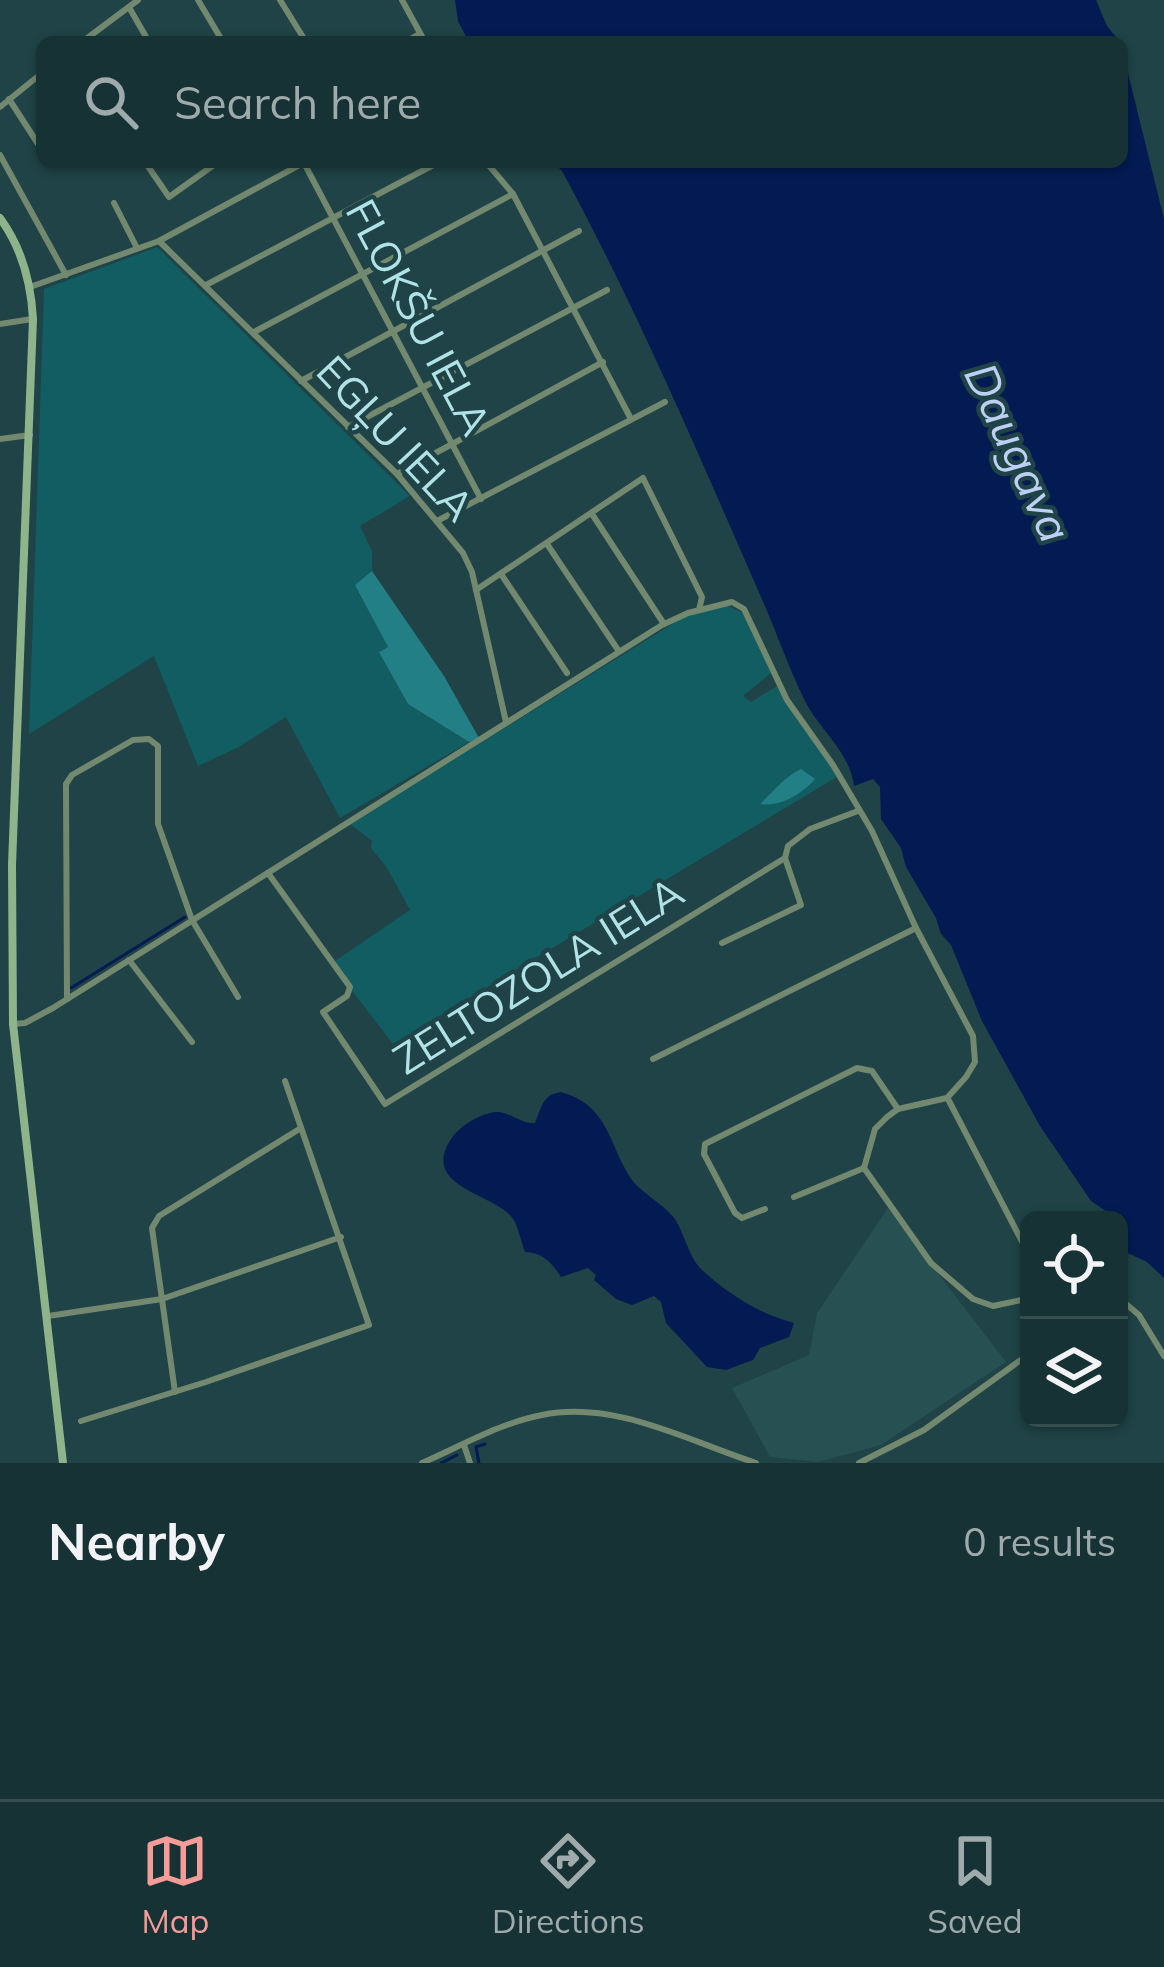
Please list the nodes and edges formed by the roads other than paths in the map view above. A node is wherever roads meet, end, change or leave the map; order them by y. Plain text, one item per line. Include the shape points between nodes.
1 (138, 0) edge
2 (199, 0) edge
3 (280, 0) edge
4 (401, 0) edge
5 (128, 4) edge
6 (89, 36) edge
7 (146, 36) edge
8 (220, 36) edge
9 (302, 36) edge
10 (421, 36) edge
11 (36, 78) edge
12 (9, 99) junction
13 (0, 106) edge
14 (36, 141) edge
15 (0, 155) edge
16 (150, 168) edge
17 (210, 168) edge
18 (293, 168) edge
19 (307, 168) edge
20 (429, 168) edge
21 (491, 168) edge
22 (513, 194) junction
23 (114, 203) dead end
24 (0, 218) edge
25 (334, 218) junction
26 (579, 231) dead end
27 (159, 242) junction
28 (136, 248) junction
29 (542, 250) junction
30 (363, 274) junction
31 (66, 275) junction
32 (206, 285) junction
33 (30, 287) junction
34 (607, 290) dead end
35 (575, 307) junction
36 (33, 319) junction
37 (0, 324) edge
38 (393, 331) junction
39 (254, 332) junction
40 (603, 362) junction
41 (301, 381) junction
42 (422, 388) junction
43 (665, 402) dead end
44 (632, 419) junction
45 (348, 427) junction
46 (30, 435) junction
47 (0, 439) edge
48 (452, 443) junction
49 (397, 474) junction
50 (481, 499) junction
51 (592, 514) junction
52 (437, 521) junction
53 (547, 544) junction
54 (501, 574) junction
55 (476, 590) junction
56 (699, 610) junction
57 (664, 624) junction
58 (619, 652) junction
59 (567, 674) dead end
60 (506, 722) junction
61 (17, 770) junction
62 (0, 771) edge
63 (859, 811) junction
64 (785, 858) junction
65 (268, 873) junction
66 (192, 920) junction
67 (916, 928) junction
68 (722, 943) dead end
69 (129, 960) junction
70 (7, 969) edge
71 (238, 998) dead end
72 (67, 999) junction
73 (13, 1024) junction
74 (192, 1042) dead end
75 (653, 1059) dead end
76 (285, 1081) dead end
77 (947, 1098) junction
78 (898, 1109) junction
79 (301, 1128) junction
80 (864, 1168) junction
81 (794, 1197) dead end
82 (764, 1209) dead end
83 (341, 1237) junction
84 (1020, 1239) edge
85 (162, 1299) junction
86 (1020, 1302) edge
87 (1128, 1305) edge
88 (44, 1317) junction
89 (1164, 1356) edge
90 (1020, 1361) edge
91 (175, 1393) junction
92 (81, 1420) dead end
93 (464, 1444) junction
94 (726, 1453) junction
95 (62, 1463) edge
96 (422, 1463) edge
97 (470, 1463) edge
98 (724, 1463) edge
99 (756, 1463) edge
100 (859, 1463) edge

1 - 5 street
2 - 8 street
3 - 9 street
4 - 10 street
5 - 6 street
5 - 7 street
11 - 12 street
12 - 13 street
12 - 14 street
15 - 31 street
16 - 17 street via 169,197
18 - 27 street
19 - 25 street, FLOKŠU IELA
20 - 25 street
21 - 22 street
22 - 29 street
22 - 30 street
23 - 28 street
24 - 33 main road
25 - 30 street, FLOKŠU IELA
25 - 32 street
26 - 29 street
27 - 28 street
27 - 32 street, EGĻU IELA
28 - 31 street
29 - 35 street
29 - 38 street
30 - 38 street, FLOKŠU IELA
30 - 39 street
31 - 33 street
32 - 39 street, EGĻU IELA
33 - 36 main road
34 - 35 street
35 - 40 street
35 - 42 street
36 - 37 street
36 - 46 main road
38 - 41 street
38 - 42 street, FLOKŠU IELA
39 - 41 street, EGĻU IELA
40 - 44 street
40 - 48 street
41 - 45 street, EGĻU IELA
42 - 45 street
42 - 48 street, FLOKŠU IELA
43 - 44 street
44 - 50 street
45 - 49 street, EGĻU IELA
46 - 47 street
46 - 61 main road
48 - 49 street
48 - 50 street, FLOKŠU IELA
49 - 52 street, EGĻU IELA
50 - 52 street
51 - 53 street
51 - 56 street via 643,478 702,597
51 - 57 street
52 - 55 street, EGĻU IELA via 467,560
53 - 54 street
53 - 58 street
54 - 55 street
54 - 59 street
55 - 60 street, EGĻU IELA
56 - 57 street
56 - 63 street via 740,605 787,700
57 - 58 street
58 - 60 street
60 - 65 street
61 - 62 street
61 - 70 main road
63 - 64 street via 810,829 788,845
63 - 67 street
64 - 65 street, ZELTOZOLA IELA via 385,1105 323,1012 350,987
64 - 68 street via 801,904
65 - 66 street
66 - 69 street
66 - 71 street
66 - 72 street via 158,824 158,746 133,740 65,784
67 - 75 street
67 - 77 street via 973,1036 972,1069
69 - 72 street
69 - 74 street
70 - 73 main road
72 - 73 street
73 - 88 main road
76 - 79 street
77 - 78 street
77 - 84 street
78 - 80 street via 875,1130
78 - 82 street via 872,1071 857,1068 705,1144 735,1214
79 - 83 street
79 - 85 street via 160,1216 152,1228
80 - 81 street
80 - 86 street via 931,1263 973,1299
83 - 85 street
83 - 91 street via 369,1325
85 - 88 street
85 - 91 street
87 - 89 street
88 - 95 main road
90 - 100 street via 924,1430
91 - 92 street
93 - 94 street via 518,1421 578,1411 620,1416
93 - 96 street
93 - 97 street
94 - 98 street
94 - 99 street

